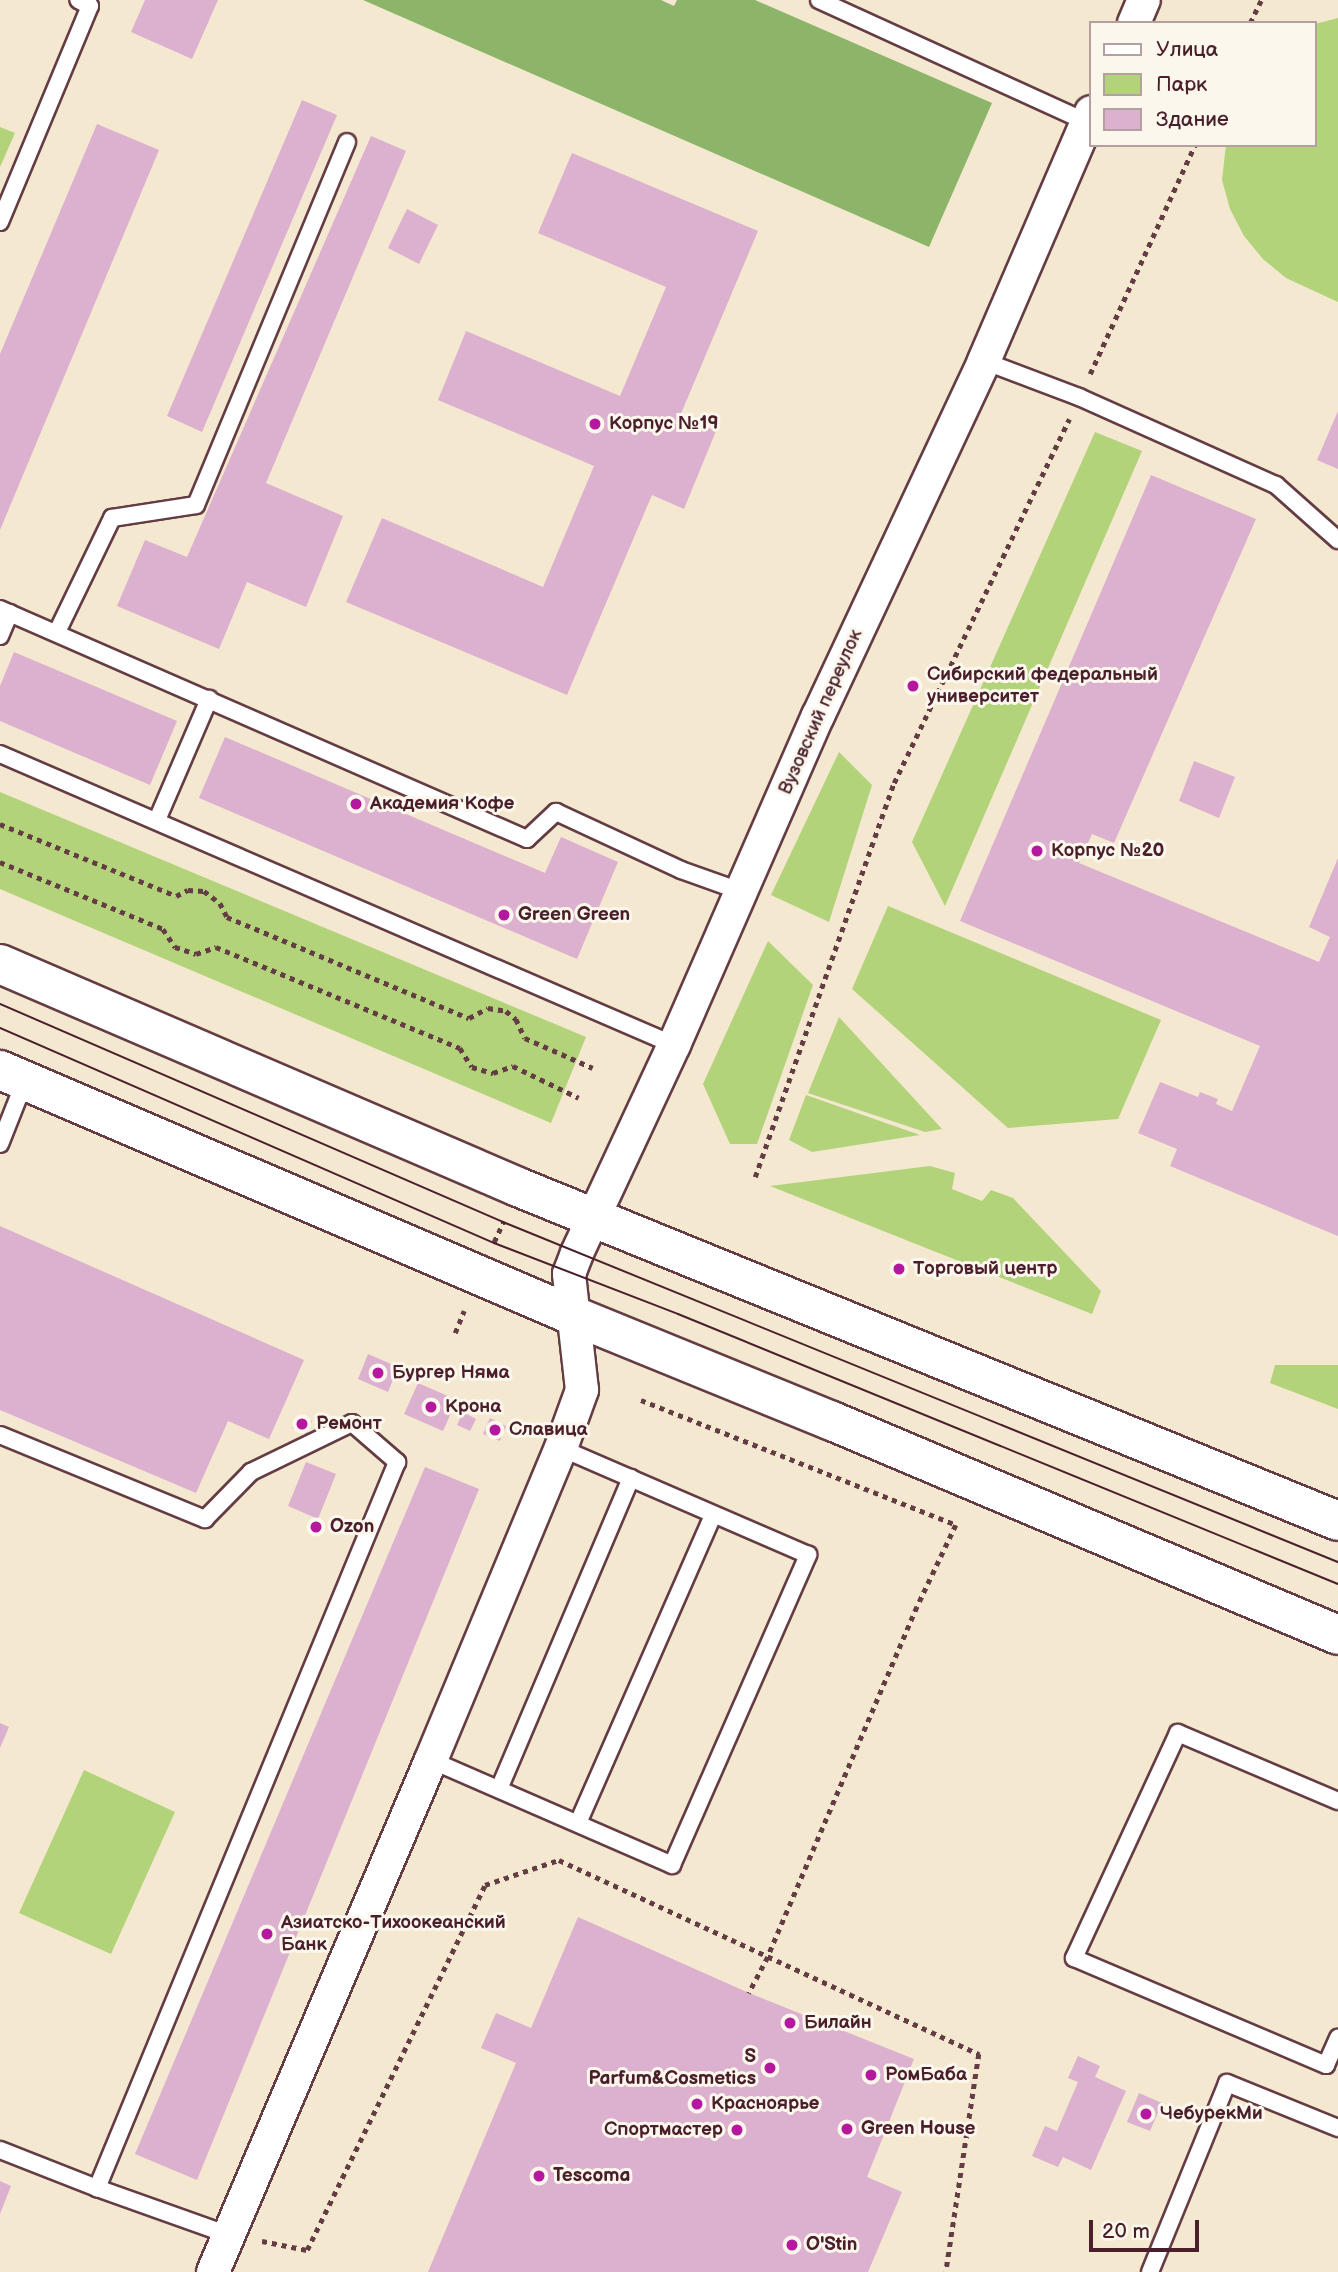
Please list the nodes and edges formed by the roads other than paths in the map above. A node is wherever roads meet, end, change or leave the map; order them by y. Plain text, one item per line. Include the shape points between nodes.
1 (78, 0) edge
2 (1144, 0) edge
3 (817, 1) edge
4 (1135, 21) edge
5 (1089, 117) edge
6 (347, 142) dead end
7 (0, 222) edge
8 (984, 361) junction
9 (1338, 540) edge
10 (5, 611) edge
11 (57, 632) junction
12 (0, 636) edge
13 (209, 699) junction
14 (0, 754) edge
15 (156, 820) junction
16 (740, 891) junction
17 (0, 964) edge
18 (674, 1045) junction
19 (13, 1075) edge
20 (0, 1144) edge
21 (593, 1217) junction
22 (572, 1315) junction
23 (0, 1435) edge
24 (561, 1448) junction
25 (631, 1478) junction
26 (713, 1515) junction
27 (1338, 1521) edge
28 (1338, 1635) edge
29 (431, 1760) junction
30 (499, 1789) junction
31 (1338, 1801) edge
32 (578, 1823) junction
33 (1338, 2038) edge
34 (1338, 2128) edge
35 (0, 2150) edge
36 (97, 2188) junction
37 (229, 2235) junction
38 (213, 2272) edge
39 (1150, 2272) edge

1 - 7 lane via 90,6
2 - 4 street
3 - 5 lane
5 - 8 street, Вузовский переулок
6 - 11 lane via 196,505 112,518
8 - 9 lane via 1079,397 1276,485
8 - 16 street, Вузовский переулок
10 - 11 lane
10 - 12 lane
11 - 13 lane
13 - 15 lane
13 - 16 lane via 527,839 556,812 681,870
14 - 15 lane
15 - 18 lane
16 - 18 street, Вузовский переулок
17 - 21 highway
18 - 21 street, Вузовский переулок
19 - 20 lane
19 - 22 highway
21 - 22 street, Вузовский переулок via 569,1273
21 - 27 highway
22 - 24 street, Вузовский переулок via 582,1390
22 - 28 highway
23 - 36 lane via 205,1519 251,1472 352,1423 397,1462
24 - 25 lane
24 - 29 street, Вузовский переулок
25 - 26 lane
25 - 30 lane
26 - 32 lane
26 - 32 lane via 808,1555 759,1667 672,1865
29 - 30 lane
29 - 37 street, Вузовский переулок
30 - 32 lane
31 - 33 lane via 1178,1732 1074,1958 1326,2065
34 - 39 lane via 1227,2082
35 - 36 lane
36 - 37 lane
37 - 38 street, Вузовский переулок

